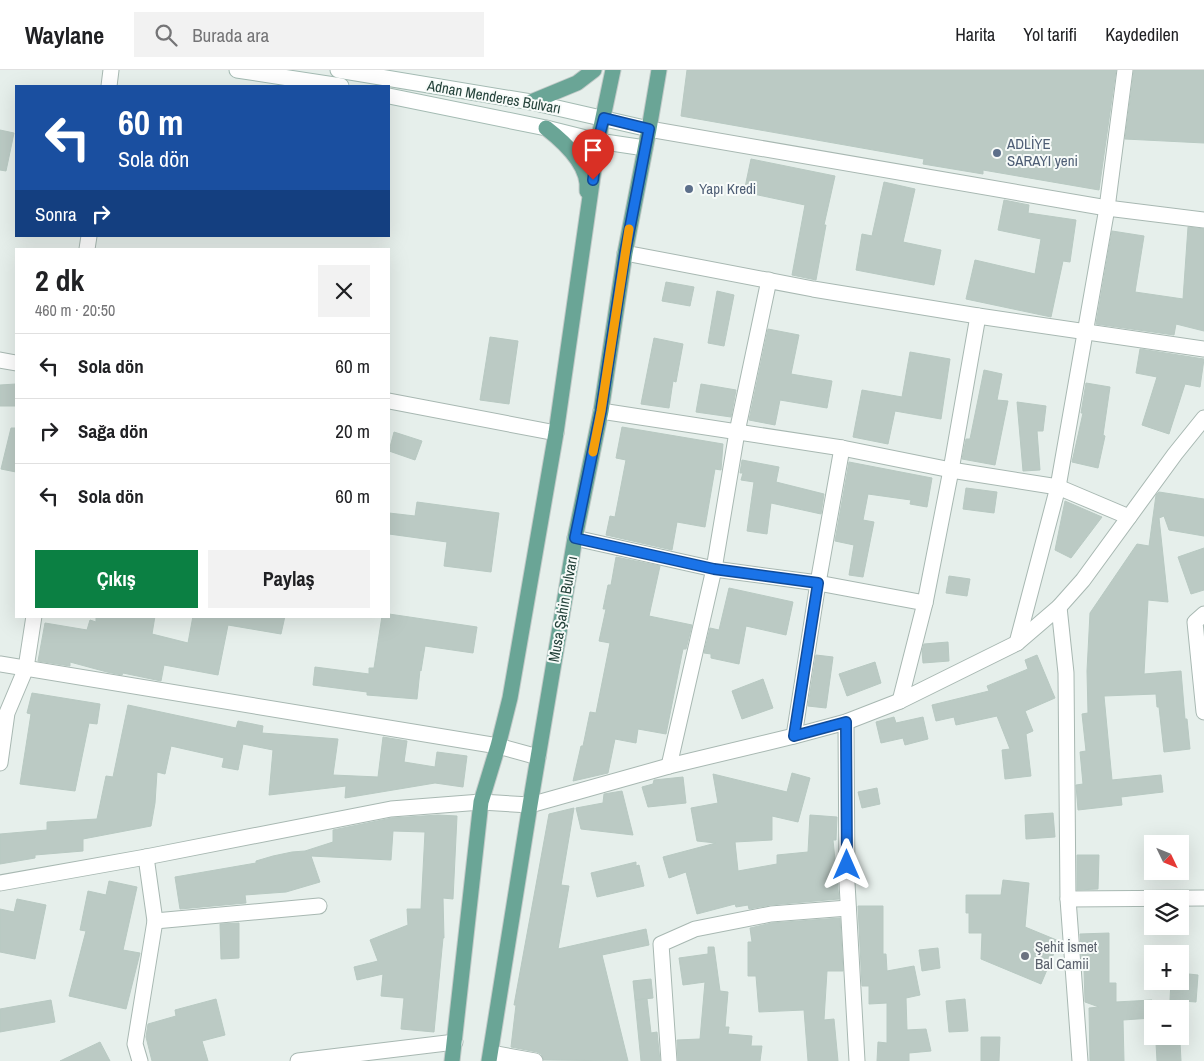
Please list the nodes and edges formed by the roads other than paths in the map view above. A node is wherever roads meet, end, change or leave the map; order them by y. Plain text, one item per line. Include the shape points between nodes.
1 (111, 70) edge
2 (237, 70) edge
3 (338, 70) edge
4 (594, 70) edge
5 (613, 70) edge
6 (659, 70) edge
7 (1125, 70) edge
8 (109, 85) edge
9 (334, 85) edge
10 (390, 96) edge
11 (531, 102) junction
12 (604, 118) junction
13 (546, 128) junction
14 (649, 129) junction
15 (598, 141) junction
16 (645, 148) junction
17 (1107, 208) junction
18 (1204, 220) edge
19 (625, 253) junction
20 (769, 280) junction
21 (978, 316) junction
22 (1085, 331) junction
23 (1204, 349) edge
24 (0, 360) edge
25 (15, 362) edge
26 (390, 401) edge
27 (601, 411) junction
28 (1204, 418) edge
29 (737, 432) junction
30 (556, 433) junction
31 (842, 448) junction
32 (951, 470) junction
33 (1058, 487) junction
34 (1129, 516) junction
35 (575, 538) junction
36 (714, 569) junction
37 (818, 583) junction
38 (925, 603) junction
39 (1058, 607) junction
40 (1204, 614) edge
41 (34, 618) edge
42 (1017, 643) junction
43 (0, 664) edge
44 (26, 668) junction
45 (900, 701) junction
46 (1204, 712) edge
47 (846, 722) junction
48 (794, 736) junction
49 (498, 746) junction
50 (538, 757) junction
51 (0, 763) edge
52 (670, 766) junction
53 (481, 802) junction
54 (530, 805) junction
55 (146, 857) junction
56 (0, 883) edge
57 (1204, 898) edge
58 (1068, 899) junction
59 (319, 906) dead end
60 (848, 908) junction
61 (155, 921) junction
62 (455, 1042) junction
63 (490, 1057) edge
64 (140, 1061) edge
65 (298, 1061) edge
66 (452, 1061) edge
67 (535, 1061) edge
68 (669, 1061) edge
69 (857, 1061) edge
70 (1080, 1061) edge

1 - 8 street
2 - 9 street
3 - 11 street, Adnan Menderes Bulvarı
4 - 11 main road via 578,83
5 - 12 main road
6 - 14 main road, Musa Şahin Bulvarı
7 - 17 street
10 - 13 street, Adnan Menderes Bulvarı
11 - 12 street, Adnan Menderes Bulvarı
12 - 14 street, Adnan Menderes Bulvarı
12 - 15 main road
13 - 15 street, Adnan Menderes Bulvarı
13 - 30 main road via 561,140 580,164 587,187 558,366
14 - 16 main road, Musa Şahin Bulvarı
14 - 17 street, Adnan Menderes Bulvarı
15 - 16 street, Adnan Menderes Bulvarı
15 - 30 main road
16 - 19 main road, Musa Şahin Bulvarı
17 - 18 street, Adnan Menderes Bulvarı
17 - 22 street
19 - 20 street
19 - 27 main road, Musa Şahin Bulvarı
20 - 21 street
20 - 29 street
21 - 22 street
21 - 32 street
22 - 23 street
22 - 33 street
24 - 25 street
26 - 30 street
27 - 29 street
27 - 35 main road, Musa Şahin Bulvarı
28 - 34 street
29 - 31 street
29 - 36 street
30 - 49 main road via 510,698
31 - 32 street
31 - 37 street
32 - 33 street
32 - 38 street
33 - 34 street
33 - 42 street
34 - 39 street via 1084,580
35 - 36 street
35 - 50 main road, Musa Şahin Bulvarı
36 - 37 street
36 - 52 street
37 - 38 street
37 - 48 street
38 - 45 street
39 - 42 street
39 - 58 street via 1066,673
40 - 46 street via 1195,622
41 - 44 street
42 - 45 street
43 - 44 street
44 - 49 street
44 - 51 street via 8,713
45 - 47 street
47 - 48 street
47 - 60 street
48 - 52 street
49 - 50 street
49 - 53 main road
50 - 54 main road, Musa Şahin Bulvarı
52 - 54 street
53 - 54 street
53 - 55 street via 391,808
53 - 62 main road
54 - 63 main road, Musa Şahin Bulvarı
55 - 56 street
55 - 61 street
57 - 58 street
58 - 70 street
59 - 61 street
60 - 68 street via 771,914 695,929 661,944
60 - 69 street
61 - 64 street via 135,1044
62 - 65 street
62 - 66 main road
63 - 67 street

